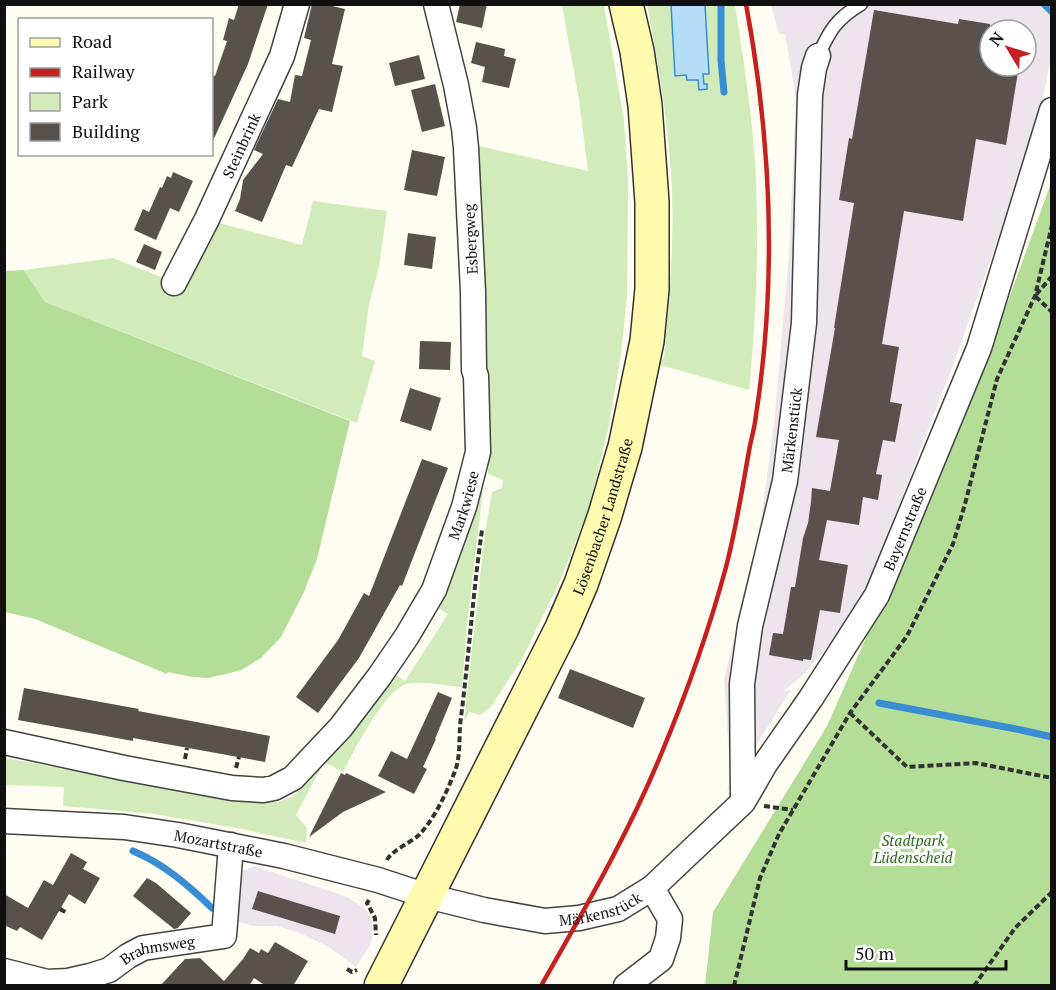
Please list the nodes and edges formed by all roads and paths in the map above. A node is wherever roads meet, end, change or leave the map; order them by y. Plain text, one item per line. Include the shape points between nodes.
1 (297, 4) edge
2 (436, 4) edge
3 (626, 4) edge
4 (861, 4) edge
5 (818, 56) joint
6 (1052, 110) edge
7 (1052, 225) edge
8 (1052, 276) edge
9 (174, 283) dead end
10 (1035, 296) junction
11 (1052, 312) edge
12 (472, 476) joint
13 (482, 524) dead end
14 (850, 713) junction
15 (4, 742) edge
16 (1052, 778) edge
17 (743, 802) junction
18 (4, 821) edge
19 (231, 845) junction
20 (378, 880) junction
21 (652, 888) junction
22 (1052, 892) edge
23 (427, 897) junction
24 (60, 909) dead end
25 (67, 913) dead end
26 (375, 941) dead end
27 (347, 969) dead end
28 (4, 971) edge
29 (372, 975) edge
30 (626, 986) edge
31 (734, 986) edge
32 (974, 986) edge

1 - 9 street, Steinbrink via 282,56
2 - 12 street, Esbergweg via 456,85 466,148 478,424 478,452
3 - 23 main road, Lösenbacher Landstraße via 645,105 652,202 652,289 647,341 625,447 581,584 562,628
4 - 5 lane via 835,24
5 - 17 street, Märkenstück via 810,95 804,323 785,481 750,626 742,684
6 - 17 street, Bayernstraße via 979,348 877,595
7 - 10 path
8 - 10 path
10 - 11 path
10 - 14 path via 996,379 953,544 907,636
12 - 15 street, Markwiese via 465,507 434,590 407,636 341,727 293,778 263,790 231,788
13 - 20 path via 459,761 427,825 390,855
14 - 16 path via 907,767 976,763
14 - 31 path via 779,834 760,878
17 - 21 street, Bayernstraße
18 - 19 street, Mozartstraße via 124,827
19 - 20 street, Mozartstraße
19 - 28 street, Brahmsweg via 224,936 143,948 109,970 68,981 47,982
20 - 23 street, Mozartstraße
20 - 26 path via 368,903 376,925
21 - 23 street, Märkenstück via 618,909 545,921
21 - 30 street, Märkenstück via 669,919 668,938 662,959
22 - 32 path via 1015,928
23 - 29 main road, Lösenbacher Landstraße
24 - 25 path
27 - 29 path

